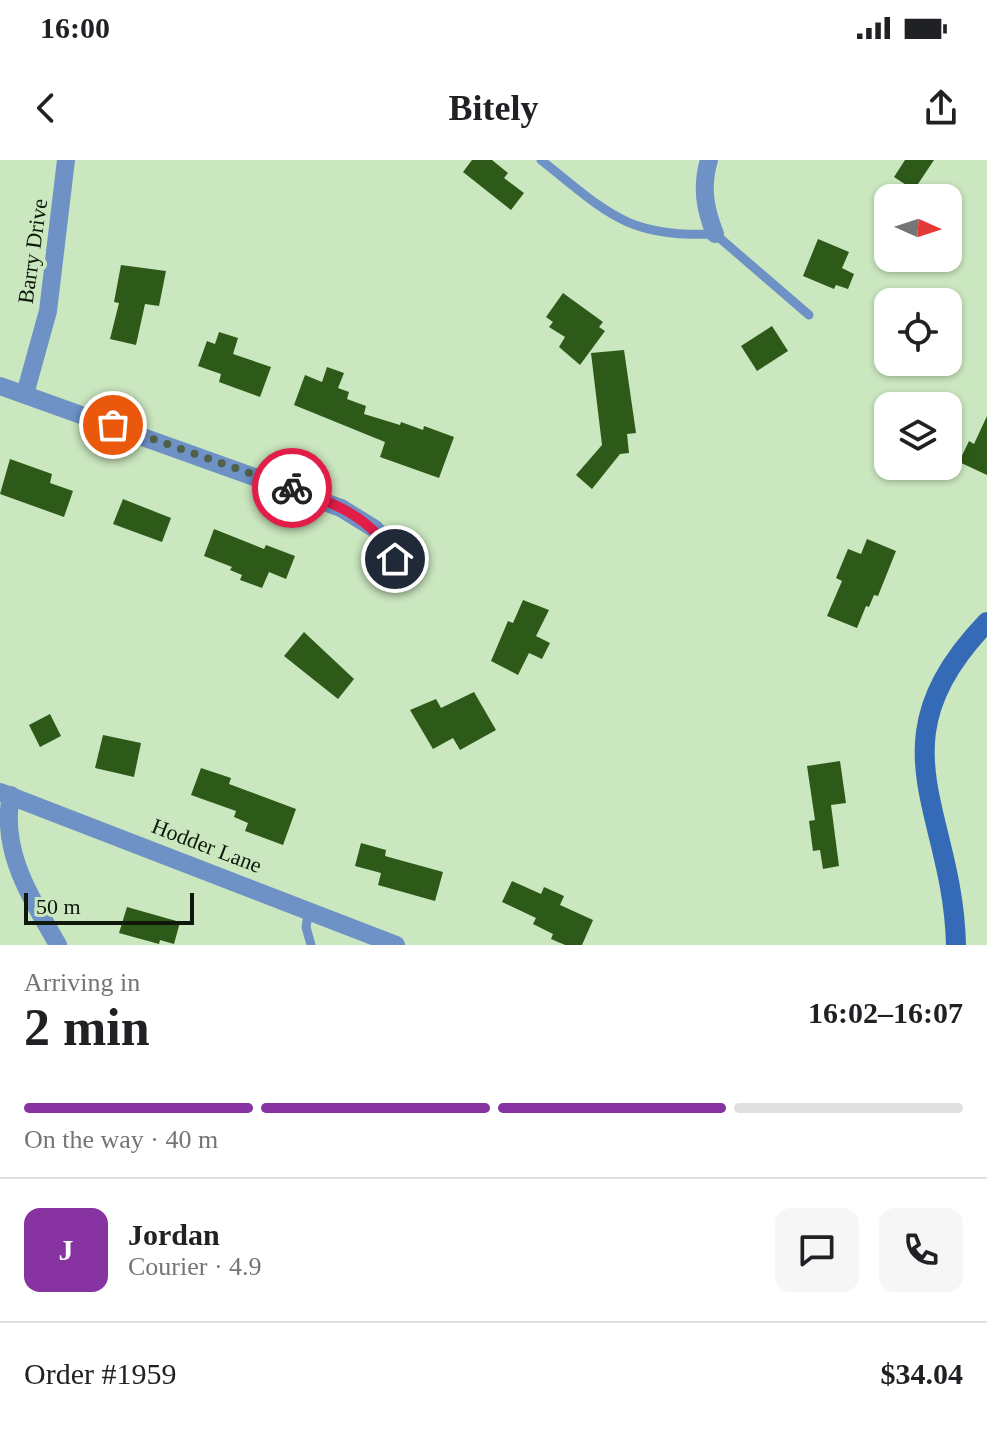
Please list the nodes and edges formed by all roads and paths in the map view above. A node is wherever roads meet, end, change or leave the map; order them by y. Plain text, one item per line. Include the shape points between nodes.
1 (66, 160) edge
2 (541, 160) edge
3 (709, 160) edge
4 (715, 234) junction
5 (809, 315) dead end
6 (0, 386) edge
7 (25, 394) junction
8 (395, 559) dead end
9 (987, 622) edge
10 (5, 793) edge
11 (309, 909) junction
12 (58, 945) edge
13 (311, 945) edge
14 (396, 945) edge
15 (956, 945) edge

1 - 7 street, Barry Drive via 48,311
2 - 4 lane via 596,204 640,229 661,235
3 - 4 street via 703,190
4 - 5 lane
6 - 7 street
7 - 8 street via 341,508 375,529
9 - 15 street via 960,652 935,693 924,733 925,782
10 - 11 street, Hodder Lane
10 - 12 street via 14,869
11 - 13 lane
11 - 14 street, Hodder Lane

